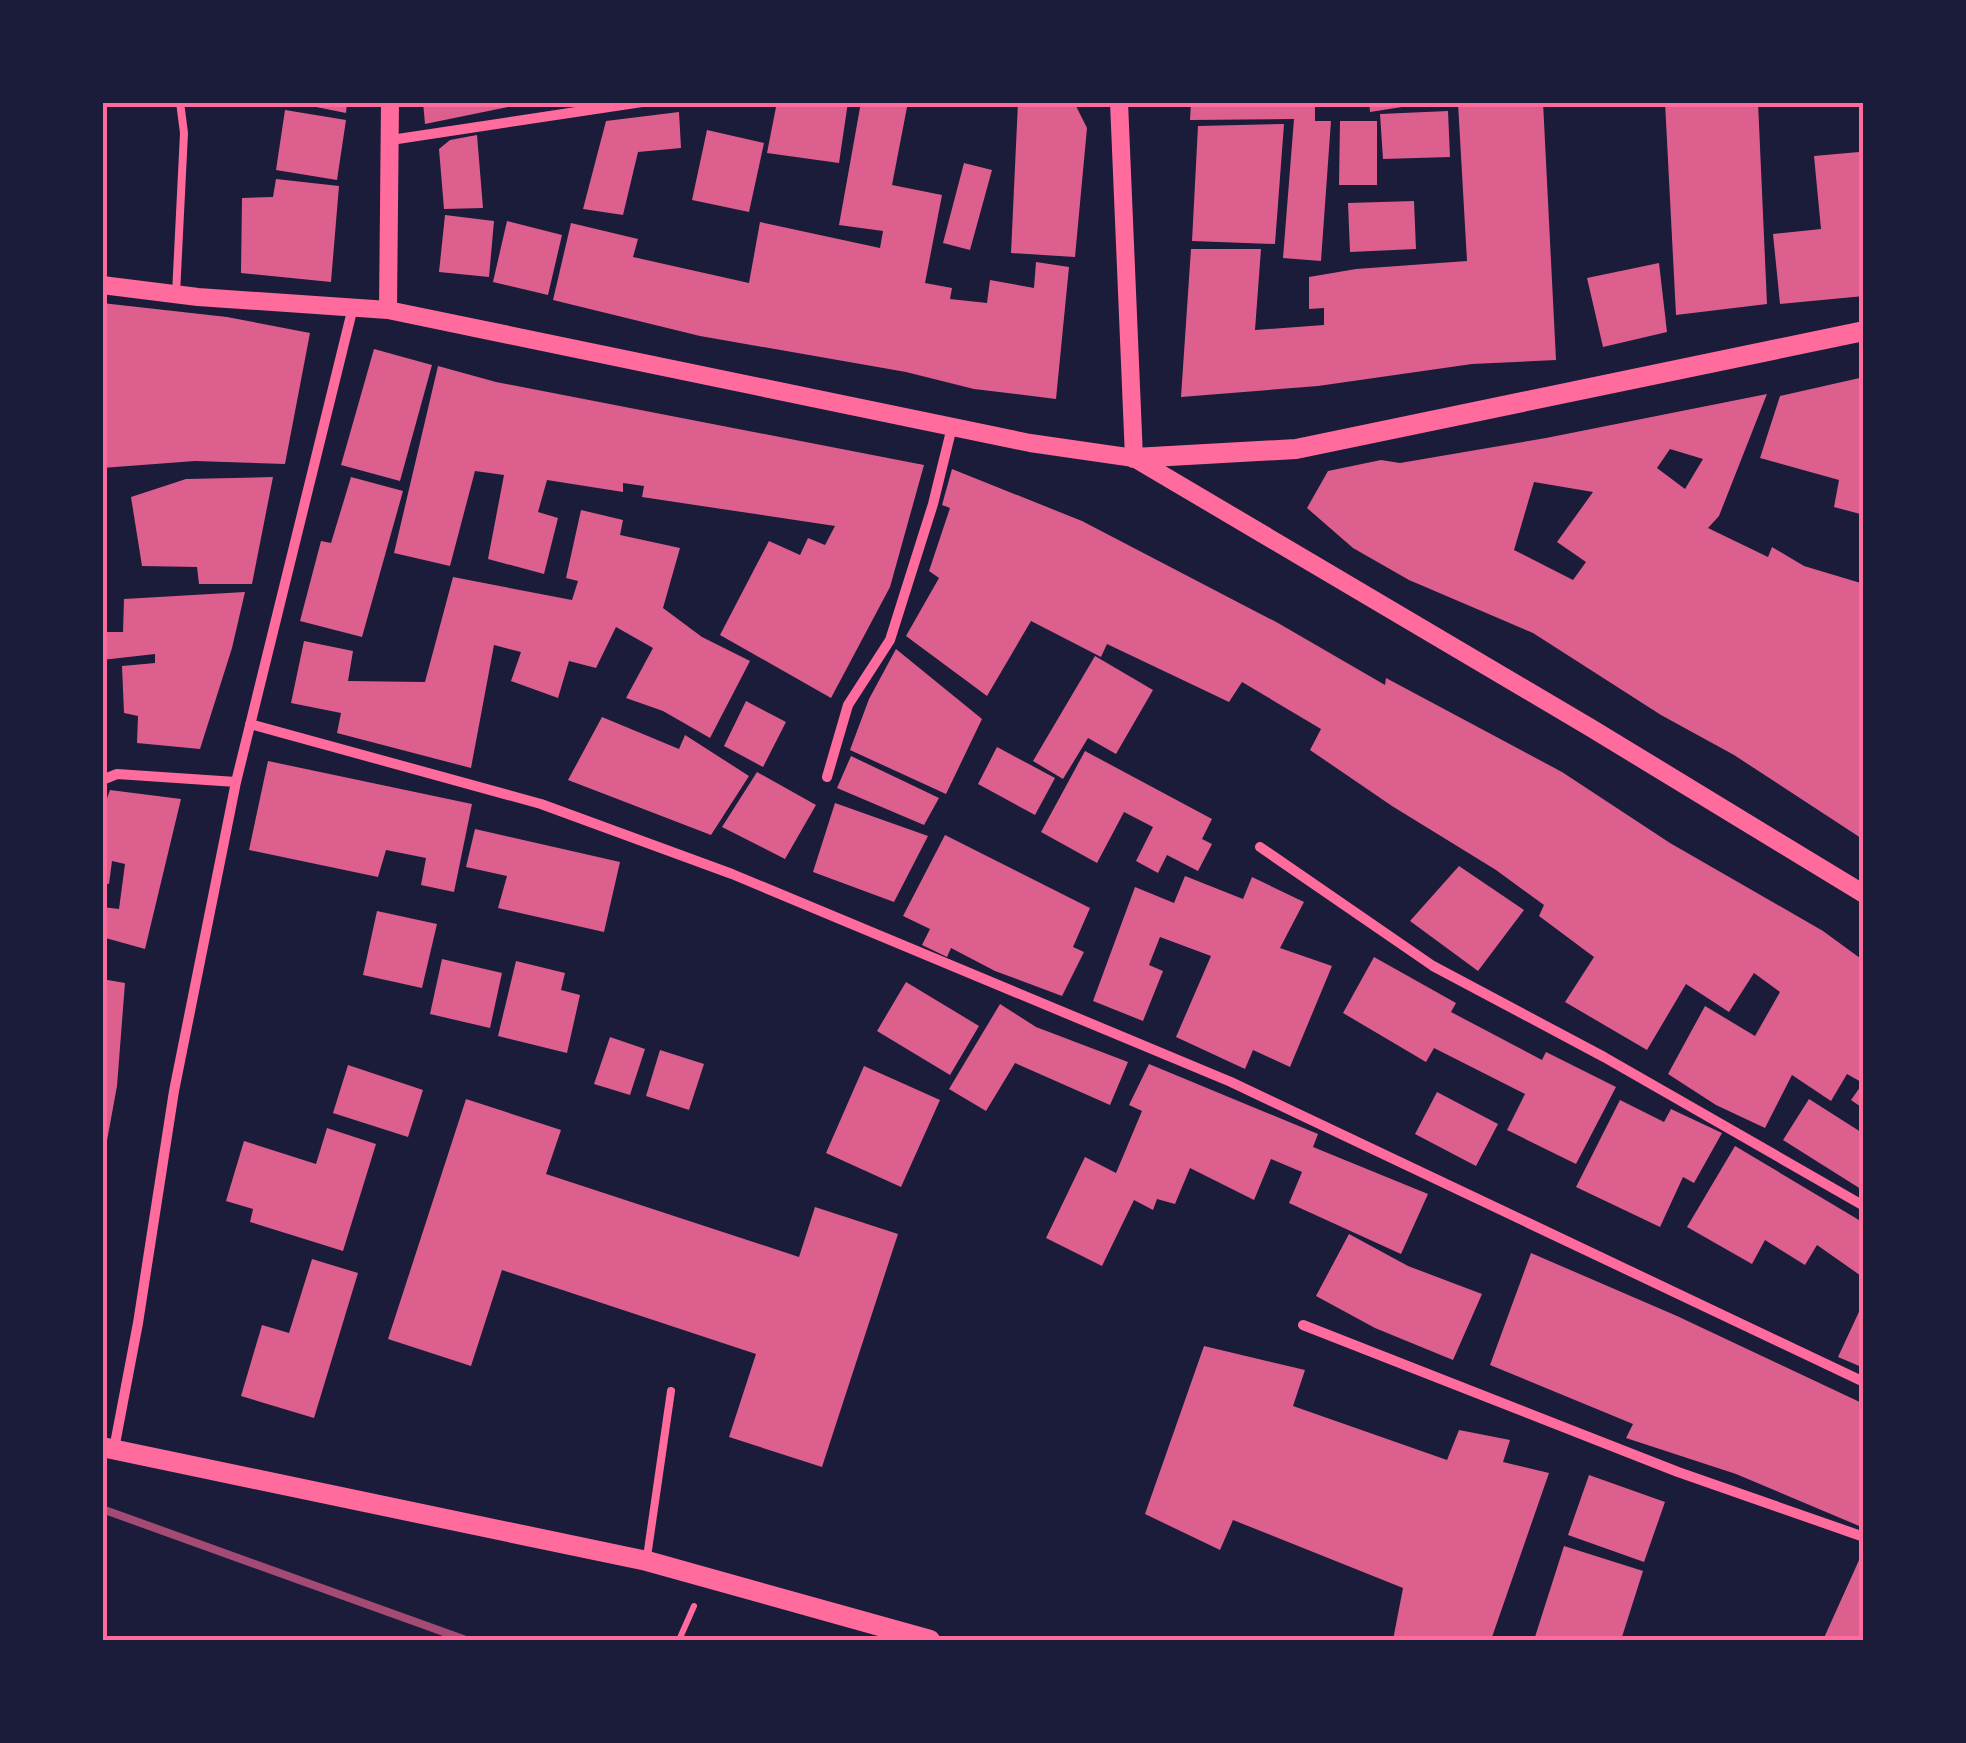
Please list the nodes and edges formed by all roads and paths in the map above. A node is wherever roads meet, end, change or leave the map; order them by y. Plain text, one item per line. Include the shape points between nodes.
1 (180, 102) edge
2 (390, 102) edge
3 (642, 102) edge
4 (1119, 102) edge
5 (392, 140) junction
6 (102, 285) edge
7 (176, 294) junction
8 (348, 306) junction
9 (388, 310) junction
10 (1864, 331) edge
11 (952, 426) junction
12 (1134, 458) junction
13 (250, 724) junction
14 (828, 776) dead end
15 (102, 780) edge
16 (236, 782) junction
17 (1260, 846) dead end
18 (1864, 894) edge
19 (1864, 1206) edge
20 (1303, 1325) dead end
21 (1864, 1382) edge
22 (671, 1391) dead end
23 (108, 1448) edge
24 (1864, 1536) edge
25 (646, 1561) junction
26 (930, 1640) edge

1 - 7 lane
2 - 5 street
3 - 5 street
4 - 12 street
5 - 9 street
6 - 7 street
7 - 8 street
8 - 9 street
8 - 13 street
9 - 11 street
10 - 12 main road via 1296,449
11 - 12 street
11 - 14 street via 890,640 848,705
12 - 18 street
13 - 16 street
13 - 21 street via 541,804 732,874 1230,1082
15 - 16 street via 117,774
16 - 23 street via 174,1091 138,1324
17 - 19 street via 1433,966
20 - 24 street via 1678,1472
22 - 25 lane
23 - 25 main road
25 - 26 main road

